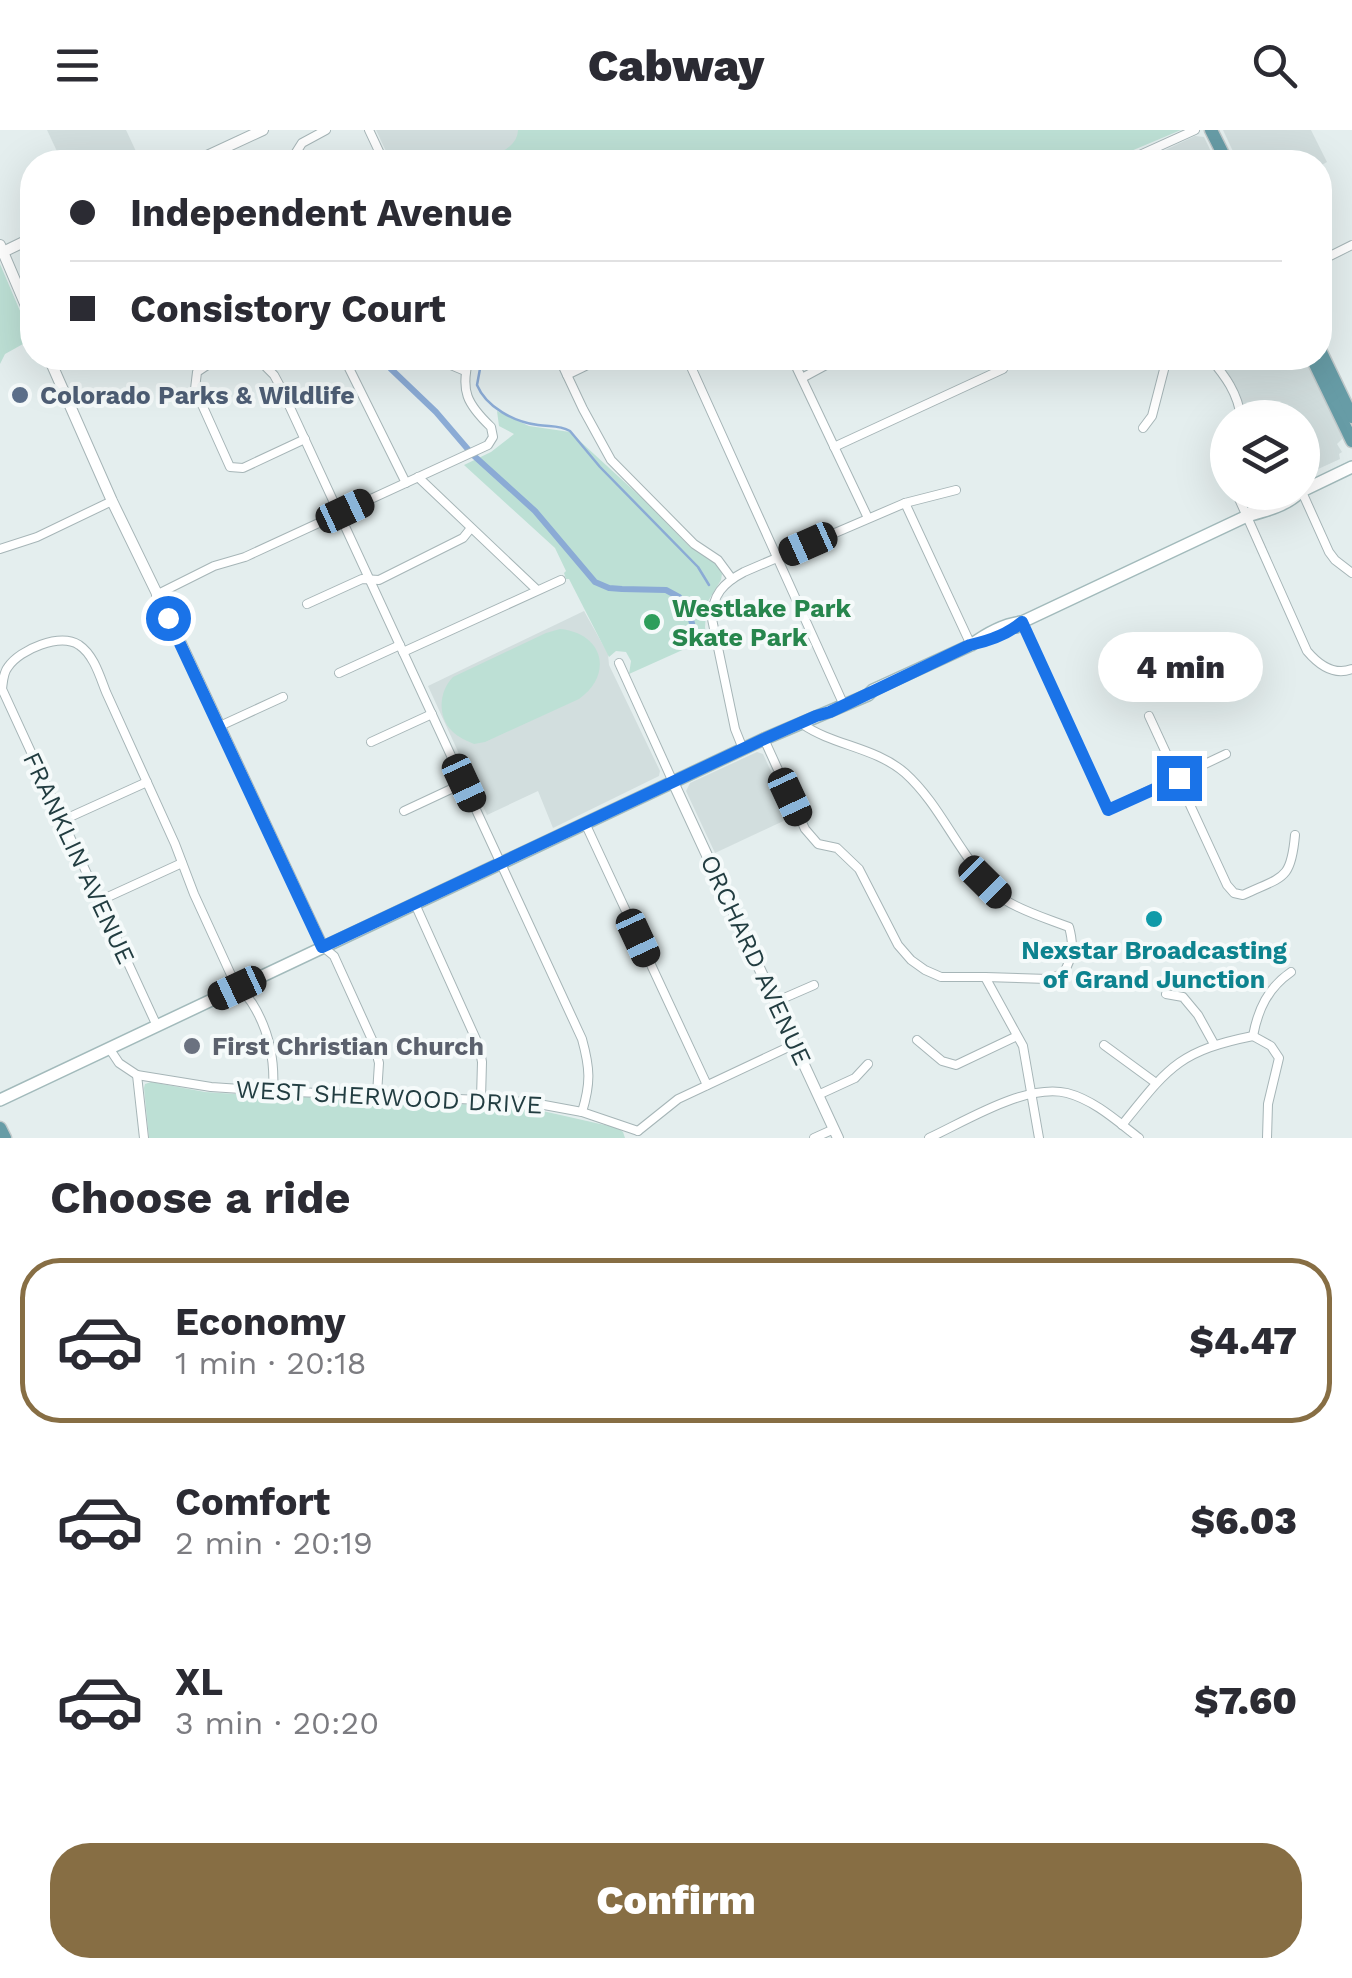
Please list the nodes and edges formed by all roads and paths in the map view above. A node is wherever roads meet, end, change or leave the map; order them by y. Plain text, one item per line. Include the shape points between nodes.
1 (264, 130) edge
2 (326, 130) edge
3 (1195, 130) edge
4 (220, 150) edge
5 (297, 150) edge
6 (1153, 150) edge
7 (1, 248) edge
8 (20, 282) edge
9 (55, 370) edge
10 (201, 370) edge
11 (269, 370) edge
12 (350, 370) edge
13 (461, 370) edge
14 (565, 370) edge
15 (577, 370) edge
16 (693, 370) edge
17 (798, 370) edge
18 (817, 370) edge
19 (1001, 370) edge
20 (1164, 370) edge
21 (1220, 370) edge
22 (1318, 370) edge
23 (1330, 370) edge
24 (465, 372) joint
25 (567, 375) junction
26 (802, 378) junction
27 (1236, 400) edge
28 (1352, 417) edge
29 (1143, 428) dead end
30 (305, 439) junction
31 (1352, 442) edge
32 (834, 447) junction
33 (1352, 467) edge
34 (418, 477) junction
35 (406, 482) junction
36 (1320, 483) edge
37 (956, 490) dead end
38 (112, 501) junction
39 (905, 503) junction
40 (1244, 510) edge
41 (1255, 510) edge
42 (1266, 510) edge
43 (1310, 510) edge
44 (339, 513) junction
45 (1247, 516) junction
46 (868, 518) junction
47 (471, 528) junction
48 (0, 549) edge
49 (779, 558) junction
50 (1352, 573) edge
51 (732, 578) junction
52 (370, 579) junction
53 (561, 580) dead end
54 (538, 590) junction
55 (156, 595) junction
56 (307, 604) dead end
57 (1022, 622) junction
58 (970, 645) junction
59 (402, 649) junction
60 (620, 662) dead end
61 (1350, 672) edge
62 (339, 673) dead end
63 (2, 689) edge
64 (873, 690) junction
65 (283, 697) dead end
66 (842, 701) junction
67 (432, 714) junction
68 (816, 716) junction
69 (1150, 716) dead end
70 (800, 723) junction
71 (220, 726) junction
72 (764, 739) junction
73 (371, 742) dead end
74 (743, 749) junction
75 (1226, 754) dead end
76 (1179, 778) junction
77 (147, 782) junction
78 (673, 782) junction
79 (464, 783) junction
80 (404, 811) dead end
81 (62, 821) junction
82 (585, 823) junction
83 (1295, 834) dead end
84 (182, 863) junction
85 (500, 863) junction
86 (98, 901) junction
87 (414, 904) junction
88 (322, 947) junction
89 (1291, 972) dead end
90 (986, 977) junction
91 (814, 985) dead end
92 (237, 988) junction
93 (1166, 994) dead end
94 (775, 1002) junction
95 (156, 1026) junction
96 (1018, 1036) junction
97 (1253, 1036) junction
98 (917, 1040) dead end
99 (795, 1044) junction
100 (1214, 1044) junction
101 (1104, 1045) dead end
102 (110, 1048) junction
103 (868, 1064) dead end
104 (137, 1075) junction
105 (1156, 1083) junction
106 (707, 1085) junction
107 (273, 1091) junction
108 (1031, 1092) junction
109 (378, 1094) junction
110 (818, 1096) junction
111 (481, 1098) junction
112 (0, 1100) edge
113 (582, 1112) junction
114 (1122, 1124) junction
115 (0, 1128) edge
116 (836, 1133) edge
117 (637, 1134) edge
118 (5, 1138) edge
119 (144, 1138) edge
120 (814, 1138) edge
121 (929, 1138) edge
122 (1039, 1138) edge
123 (1139, 1138) edge
124 (1267, 1138) edge

1 - 4 street
2 - 5 street
3 - 6 street
7 - 8 street
9 - 38 street
10 - 30 street via 194,389 230,467 243,468
11 - 30 street
12 - 35 street
13 - 24 street
14 - 25 street
15 - 25 street
16 - 49 street
17 - 26 street
18 - 26 street
19 - 32 street
20 - 29 street
21 - 27 street
22 - 31 main road
23 - 28 main road
24 - 34 street via 466,395 492,437 488,445
25 - 51 street via 611,460
26 - 32 street
30 - 44 street
32 - 46 street
33 - 36 main road
34 - 35 street
34 - 47 street
35 - 44 street
37 - 39 street
38 - 48 street
38 - 55 street
39 - 46 street
39 - 58 street
40 - 45 street
41 - 45 main road
42 - 45 main road
43 - 50 street via 1329,552
44 - 52 street
44 - 55 street
45 - 57 main road
45 - 61 street via 1307,651 1322,666
46 - 49 street
47 - 52 street via 449,546
47 - 54 street
49 - 51 street
49 - 66 street
51 - 74 street via 713,603 712,619
52 - 56 street
52 - 59 street
53 - 54 street
54 - 59 street
55 - 71 street
57 - 58 main road
57 - 76 street via 1108,810
58 - 64 main road
59 - 62 street
59 - 67 street
60 - 78 street
63 - 77 street via 16,660 44,644 76,643 96,666
63 - 81 street, FRANKLIN AVENUE
64 - 66 main road
64 - 68 main road
65 - 71 street
66 - 68 main road
67 - 73 street
67 - 79 street
68 - 70 main road
69 - 76 street
70 - 72 main road
70 - 90 street via 903,772 1004,900 1069,927 1074,943 1063,974
71 - 88 street
72 - 74 main road
72 - 90 street via 805,829 860,870 911,960 942,977
74 - 78 main road
75 - 76 street
76 - 83 street via 1234,893 1243,895 1288,870
77 - 81 street
77 - 84 street
78 - 82 main road
78 - 94 street, ORCHARD AVENUE
79 - 80 street
79 - 85 street
81 - 86 street, FRANKLIN AVENUE
82 - 85 main road
82 - 106 street
84 - 86 street
84 - 92 street
85 - 87 main road
85 - 113 street via 582,1038 590,1086
86 - 95 street, FRANKLIN AVENUE
87 - 88 main road
87 - 111 street via 479,1046
88 - 92 main road
88 - 109 street via 334,956 374,1044
89 - 97 street via 1264,1000
90 - 96 street
91 - 94 street
92 - 95 main road
92 - 107 street via 266,1035
93 - 100 street via 1183,997
94 - 99 street, ORCHARD AVENUE
95 - 102 main road
96 - 98 street via 956,1065
96 - 108 street
97 - 100 street
97 - 124 street via 1278,1058
99 - 106 street
99 - 110 street, ORCHARD AVENUE
100 - 105 street via 1190,1054
101 - 105 street
102 - 104 street
102 - 112 main road
103 - 110 street
104 - 107 street, WEST SHERWOOD DRIVE
104 - 119 street
105 - 114 street
106 - 117 street via 658,1112
107 - 109 street, WEST SHERWOOD DRIVE
108 - 114 street via 1066,1093
108 - 121 street
108 - 122 street
109 - 111 street, WEST SHERWOOD DRIVE
110 - 116 street, ORCHARD AVENUE
111 - 113 street, WEST SHERWOOD DRIVE
113 - 117 street, WEST SHERWOOD DRIVE
114 - 123 street
115 - 118 main road
116 - 120 street

